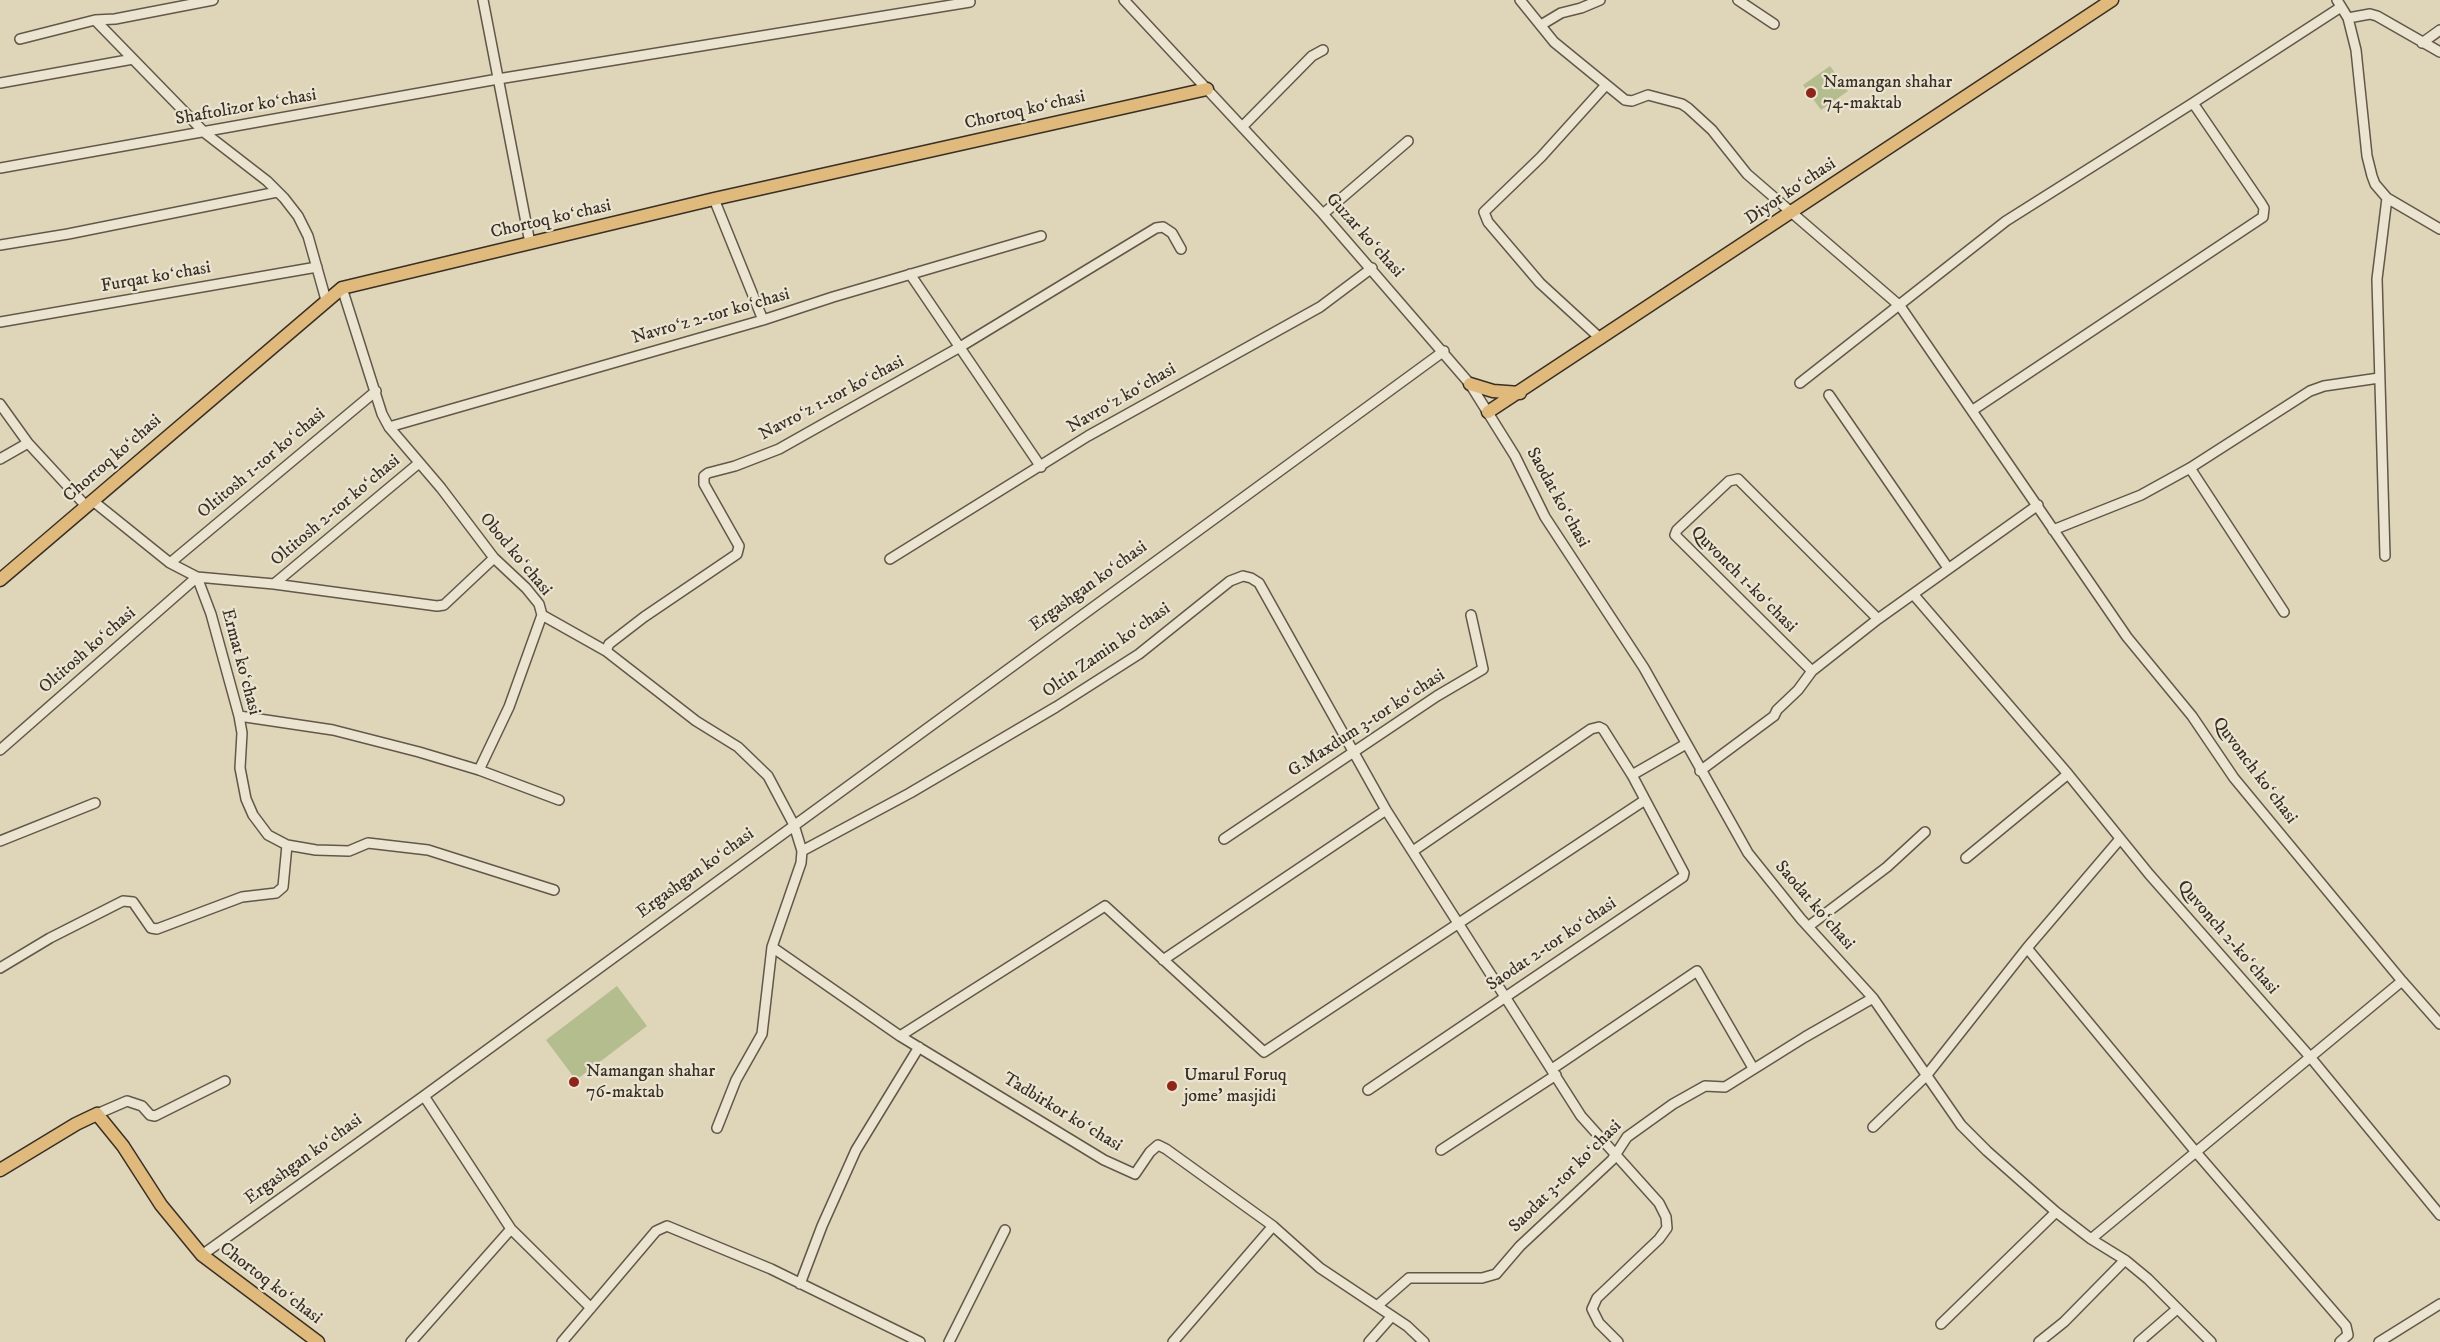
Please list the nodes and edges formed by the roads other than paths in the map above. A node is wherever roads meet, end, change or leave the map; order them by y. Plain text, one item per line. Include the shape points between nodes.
1 (213, 0) edge
2 (483, 0) edge
3 (1124, 0) edge
4 (1520, 0) edge
5 (1600, 0) edge
6 (1738, 0) edge
7 (2112, 0) edge
8 (970, 2) dead end
9 (2339, 4) edge
10 (2348, 18) junction
11 (95, 20) junction
12 (1774, 24) dead end
13 (1541, 25) junction
14 (2440, 30) edge
15 (20, 39) dead end
16 (2422, 43) junction
17 (1323, 50) dead end
18 (2440, 52) edge
19 (133, 59) junction
20 (498, 80) junction
21 (0, 83) edge
22 (1606, 85) junction
23 (1207, 89) junction
24 (2193, 102) junction
25 (1242, 127) junction
26 (205, 133) junction
27 (1408, 141) dead end
28 (0, 168) edge
29 (278, 192) junction
30 (2387, 198) junction
31 (714, 199) junction
32 (1323, 213) junction
33 (1792, 214) junction
34 (2440, 229) edge
35 (1041, 236) dead end
36 (530, 243) junction
37 (0, 245) edge
38 (1181, 249) dead end
39 (317, 267) junction
40 (1372, 268) junction
41 (910, 274) junction
42 (342, 288) junction
43 (326, 300) junction
44 (1900, 306) junction
45 (763, 320) junction
46 (0, 322) edge
47 (1601, 339) junction
48 (960, 347) junction
49 (1444, 351) junction
50 (2379, 378) junction
51 (1800, 383) dead end
52 (1470, 384) junction
53 (376, 391) junction
54 (1520, 393) junction
55 (1829, 395) dead end
56 (0, 404) edge
57 (1973, 410) junction
58 (1488, 412) junction
59 (389, 427) junction
60 (28, 443) junction
61 (0, 459) edge
62 (419, 463) junction
63 (1041, 467) junction
64 (2190, 468) junction
65 (90, 504) junction
66 (2038, 506) junction
67 (2053, 530) junction
68 (2385, 556) dead end
69 (494, 558) junction
70 (890, 559) dead end
71 (170, 563) junction
72 (1948, 568) junction
73 (197, 577) junction
74 (0, 580) edge
75 (274, 584) junction
76 (1913, 594) junction
77 (2284, 612) dead end
78 (542, 615) junction
79 (1471, 615) dead end
80 (1878, 619) junction
81 (606, 651) junction
82 (1812, 671) junction
83 (239, 716) junction
84 (1686, 744) junction
85 (0, 750) edge
86 (1353, 752) junction
87 (480, 770) junction
88 (1700, 771) junction
89 (2068, 774) junction
90 (1632, 775) junction
91 (559, 800) dead end
92 (1645, 800) junction
93 (94, 803) dead end
94 (1386, 810) junction
95 (794, 825) junction
96 (1924, 832) dead end
97 (2120, 839) junction
98 (1224, 840) dead end
99 (0, 841) edge
100 (287, 845) junction
101 (802, 851) junction
102 (1413, 851) junction
103 (1966, 858) dead end
104 (554, 890) dead end
105 (1460, 922) junction
106 (1809, 926) junction
107 (772, 947) junction
108 (2027, 948) junction
109 (1163, 960) junction
110 (0, 968) edge
111 (2402, 981) junction
112 (1506, 996) junction
113 (1873, 998) junction
114 (2440, 1024) edge
115 (900, 1036) junction
116 (919, 1047) junction
117 (2311, 1058) junction
118 (1753, 1068) junction
119 (1554, 1072) junction
120 (1926, 1077) junction
121 (225, 1081) dead end
122 (1368, 1090) dead end
123 (424, 1096) junction
124 (97, 1114) junction
125 (1873, 1127) dead end
126 (717, 1128) dead end
127 (1441, 1150) dead end
128 (2195, 1151) junction
129 (1615, 1155) junction
130 (0, 1170) edge
131 (2056, 1212) junction
132 (2440, 1215) edge
133 (1273, 1226) junction
134 (511, 1229) junction
135 (1005, 1230) dead end
136 (2091, 1239) junction
137 (202, 1255) junction
138 (2125, 1260) junction
139 (800, 1284) junction
140 (2440, 1304) edge
141 (1377, 1306) junction
142 (591, 1308) junction
143 (2177, 1309) junction
144 (1392, 1316) junction
145 (1941, 1324) dead end
146 (902, 1338) edge
147 (318, 1342) edge
148 (411, 1342) edge
149 (562, 1342) edge
150 (920, 1342) edge
151 (949, 1342) edge
152 (1173, 1342) edge
153 (1370, 1342) edge
154 (1424, 1342) edge
155 (1618, 1342) edge
156 (2039, 1342) edge
157 (2139, 1342) edge
158 (2211, 1342) edge
159 (2340, 1342) edge
160 (2379, 1342) edge

1 - 11 street
2 - 20 street
3 - 23 street, Guzar koʻchasi
4 - 13 street
5 - 13 street via 1561,13
6 - 12 street
7 - 33 main road, Diyor koʻchasi
8 - 20 street, Shaftolizor koʻchasi
9 - 10 street
9 - 24 street
10 - 16 street via 2370,14 2396,25
10 - 30 street via 2356,50 2367,156 2375,184
11 - 15 street
11 - 19 street
13 - 22 street via 1554,42
14 - 16 street
16 - 18 street
17 - 25 street via 1312,56
19 - 21 street
19 - 26 street
20 - 26 street, Shaftolizor koʻchasi
20 - 36 street
22 - 33 street via 1625,100 1648,95 1682,104 1712,130 1747,174
22 - 47 street via 1541,157 1484,212 1540,284
23 - 25 street, Guzar koʻchasi
23 - 31 main road, Chortoq koʻchasi
24 - 44 street via 2006,221
24 - 57 street via 2264,208 2263,217
25 - 32 street, Guzar koʻchasi
26 - 28 street, Shaftolizor koʻchasi
26 - 29 street
27 - 32 street
29 - 37 street
29 - 39 street via 298,216
30 - 34 street
30 - 50 street via 2377,279
31 - 36 main road, Chortoq koʻchasi
31 - 45 street
32 - 40 street, Guzar koʻchasi
33 - 44 street
33 - 47 main road, Diyor koʻchasi
35 - 41 street, Navroʻz 2-tor koʻchasi
36 - 42 main road, Chortoq koʻchasi
38 - 48 street, Navroʻz 1-tor koʻchasi via 1172,233 1163,227 1156,228
39 - 43 street
39 - 46 street, Furqat koʻchasi
40 - 49 street, Guzar koʻchasi
40 - 63 street, Navroʻz koʻchasi via 1320,307 1088,436
41 - 45 street, Navroʻz 2-tor koʻchasi
41 - 48 street
42 - 43 main road, Chortoq koʻchasi
42 - 53 street, Obod koʻchasi
43 - 65 main road, Chortoq koʻchasi
44 - 51 street
44 - 57 street
45 - 59 street, Navroʻz 2-tor koʻchasi
47 - 54 main road, Diyor koʻchasi
48 - 63 street
48 - 81 street, Navroʻz 1-tor koʻchasi via 779,449 704,476 704,484 739,546 737,554 644,617 609,644
49 - 52 street, Guzar koʻchasi
49 - 95 street, Ergashgan koʻchasi
50 - 64 street via 2310,391
50 - 68 street
52 - 54 main road
52 - 58 street, Guzar koʻchasi
53 - 59 street, Obod koʻchasi
53 - 71 street, Oltitosh 1-tor koʻchasi
54 - 58 main road, Diyor koʻchasi
55 - 72 street
56 - 60 street
57 - 66 street
58 - 84 street, Saodat koʻchasi via 1545,517 1644,668
59 - 62 street, Obod koʻchasi
60 - 61 street
60 - 65 street
62 - 69 street, Obod koʻchasi
62 - 75 street, Oltitosh 2-tor koʻchasi
63 - 70 street, Navroʻz koʻchasi
64 - 67 street via 2141,495
64 - 77 street
65 - 71 street
65 - 74 main road, Chortoq koʻchasi
66 - 67 street
66 - 72 street
67 - 111 street, Quvonch koʻchasi via 2127,637 2193,716 2234,778
69 - 75 street via 444,605 437,606
69 - 78 street, Obod koʻchasi via 526,588
71 - 73 street
72 - 76 street
73 - 75 street
73 - 83 street, Ermat koʻchasi
73 - 85 street, Oltitosh koʻchasi
76 - 80 street
76 - 89 street
78 - 81 street, Obod koʻchasi
78 - 87 street via 509,707
79 - 86 street, G.Maxdum 3-tor koʻchasi via 1484,669
80 - 82 street
80 - 82 street, Quvonch 1-koʻchasi via 1738,479 1729,481 1675,535
81 - 95 street, Obod koʻchasi via 755,763 768,777
82 - 88 street via 1774,716
83 - 87 street via 333,730
83 - 100 street, Ermat koʻchasi via 240,768 246,799 268,836
84 - 88 street, Saodat koʻchasi
84 - 90 street
86 - 94 street
86 - 98 street, G.Maxdum 3-tor koʻchasi
86 - 101 street, Oltin Zamin koʻchasi via 1259,583 1237,577 1139,654 1056,707
87 - 91 street
88 - 106 street, Saodat koʻchasi via 1748,853
89 - 97 street
89 - 103 street
90 - 92 street
90 - 102 street via 1603,729 1591,729
92 - 105 street
92 - 112 street, Saodat 2-tor koʻchasi via 1683,868 1683,877
93 - 99 street
94 - 102 street
94 - 109 street
95 - 101 street
95 - 123 street, Ergashgan koʻchasi
96 - 106 street via 1887,867
97 - 108 street
97 - 117 street, Quvonch 2-koʻchasi
100 - 104 street, Ermat koʻchasi via 349,851 368,843 428,850
100 - 110 street via 283,887 276,893 242,897 157,929 151,928 133,902 123,901
101 - 107 street
102 - 105 street
105 - 109 street via 1264,1052
105 - 112 street
106 - 113 street, Saodat koʻchasi
107 - 115 street, Tadbirkor koʻchasi
107 - 126 street via 762,1034 736,1080
108 - 120 street
108 - 128 street
109 - 115 street via 1105,906
111 - 114 street, Quvonch koʻchasi
111 - 117 street
112 - 119 street
112 - 122 street, Saodat 2-tor koʻchasi
113 - 118 street, Saodat 3-tor koʻchasi
113 - 120 street, Saodat koʻchasi
115 - 116 street, Tadbirkor koʻchasi
116 - 133 street, Tadbirkor koʻchasi via 1104,1160 1135,1174 1158,1145 1166,1149
116 - 139 street via 856,1150
117 - 128 street
117 - 132 street, Quvonch 2-koʻchasi
118 - 119 street via 1697,971
118 - 129 street, Saodat 3-tor koʻchasi via 1725,1087 1705,1086 1673,1104 1627,1137
119 - 127 street
119 - 129 street via 1581,1116
120 - 125 street
120 - 131 street, Saodat koʻchasi via 1967,1131
121 - 124 street via 161,1114 150,1114 142,1106 127,1101
123 - 134 street
123 - 137 street, Ergashgan koʻchasi
124 - 130 main road
124 - 137 main road
128 - 136 street
128 - 159 street via 2346,1326 2348,1335
129 - 141 street, Saodat 3-tor koʻchasi via 1496,1274 1482,1278 1409,1278
129 - 155 street via 1659,1203 1667,1228 1597,1298 1592,1309 1599,1323
131 - 136 street, Saodat koʻchasi
131 - 145 street
133 - 141 street, Tadbirkor koʻchasi via 1320,1268
133 - 152 street
134 - 142 street
134 - 148 street
135 - 151 street
136 - 138 street, Saodat koʻchasi
137 - 147 main road, Chortoq koʻchasi
138 - 143 street, Saodat koʻchasi
138 - 156 street
139 - 142 street via 667,1226 656,1231
139 - 146 street
140 - 160 street
141 - 144 street, Tadbirkor koʻchasi
142 - 149 street
143 - 157 street
143 - 158 street, Saodat koʻchasi
144 - 153 street
144 - 154 street, Tadbirkor koʻchasi
146 - 150 street

